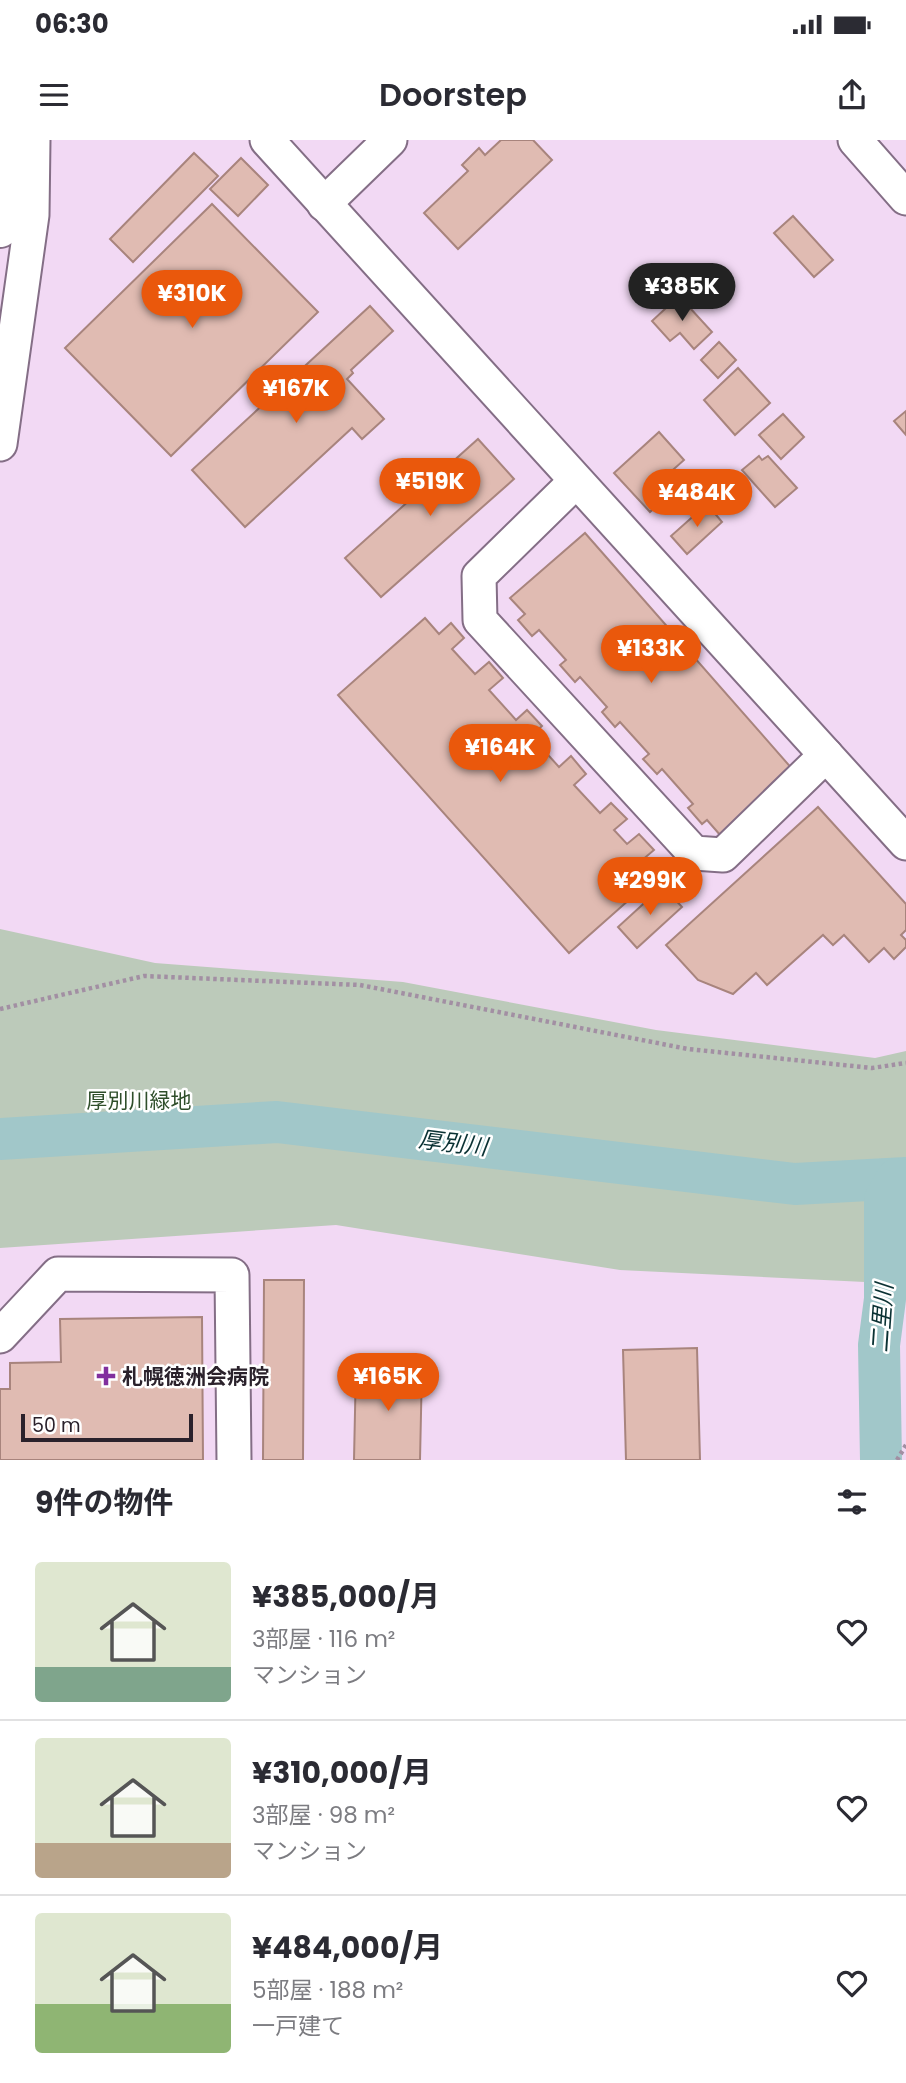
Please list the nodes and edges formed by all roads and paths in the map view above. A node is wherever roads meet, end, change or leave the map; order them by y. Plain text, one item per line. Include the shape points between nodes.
1 (13, 140) edge
2 (33, 140) edge
3 (267, 140) edge
4 (390, 140) edge
5 (855, 140) edge
6 (906, 198) edge
7 (324, 204) junction
8 (0, 228) edge
9 (0, 444) edge
10 (576, 481) junction
11 (826, 755) junction
12 (906, 843) edge
13 (0, 1009) edge
14 (906, 1063) edge
15 (0, 1336) edge
16 (906, 1445) edge
17 (234, 1460) edge
18 (897, 1460) edge

1 - 8 highway
2 - 9 street via 32,215
3 - 7 street
4 - 7 street
5 - 6 street
7 - 10 street
10 - 11 street
10 - 11 street via 479,576 480,620 694,853 723,855
11 - 12 street
13 - 14 path via 144,976 360,985 688,1049 872,1068
15 - 17 street via 58,1274 232,1275
16 - 18 path

